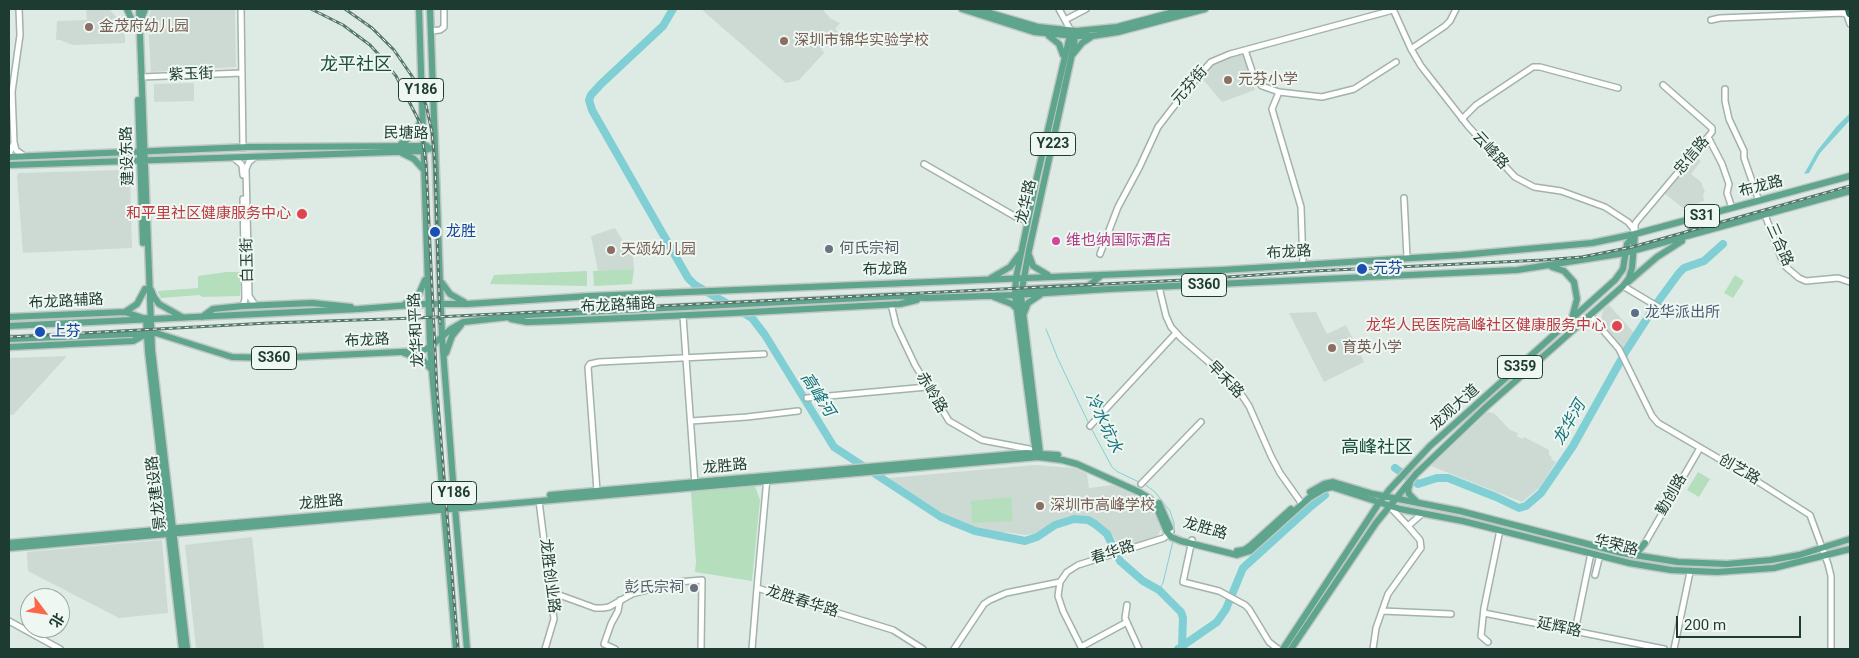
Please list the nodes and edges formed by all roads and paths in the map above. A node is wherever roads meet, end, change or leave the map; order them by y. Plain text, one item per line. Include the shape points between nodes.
1 (19, 9) edge
2 (127, 9) edge
3 (134, 9) edge
4 (139, 9) edge
5 (145, 9) edge
6 (240, 9) edge
7 (419, 9) edge
8 (430, 9) edge
9 (444, 9) edge
10 (962, 9) edge
11 (976, 9) edge
12 (1059, 9) edge
13 (1086, 9) edge
14 (1186, 9) edge
15 (1205, 9) edge
16 (1456, 9) edge
17 (1849, 9) edge
18 (1393, 10) edge
19 (1850, 13) edge
20 (1065, 20) junction
21 (1711, 20) dead end
22 (1850, 24) edge
23 (137, 26) junction
24 (431, 31) junction
25 (1044, 34) junction
26 (1072, 35) junction
27 (1092, 36) junction
28 (1411, 49) junction
29 (1245, 50) junction
30 (1072, 58) junction
31 (1063, 61) junction
32 (1396, 62) dead end
33 (242, 73) junction
34 (142, 77) junction
35 (1663, 85) dead end
36 (1618, 88) dead end
37 (1725, 89) dead end
38 (1279, 92) junction
39 (422, 117) junction
40 (1462, 119) junction
41 (1708, 137) junction
42 (14, 142) junction
43 (395, 146) junction
44 (243, 148) junction
45 (423, 148) junction
46 (436, 148) junction
47 (142, 152) junction
48 (400, 152) junction
49 (9, 155) edge
50 (28, 156) junction
51 (255, 157) junction
52 (233, 158) junction
53 (143, 162) junction
54 (924, 164) dead end
55 (9, 165) edge
56 (424, 170) junction
57 (1850, 176) edge
58 (1850, 191) edge
59 (1404, 198) dead end
60 (1759, 201) junction
61 (1732, 208) junction
62 (1765, 215) junction
63 (1689, 220) junction
64 (1028, 221) junction
65 (1635, 234) junction
66 (1693, 234) junction
67 (1025, 251) junction
68 (1634, 251) junction
69 (1625, 253) junction
70 (1100, 254) dead end
71 (1407, 257) junction
72 (1303, 264) junction
73 (1548, 266) junction
74 (427, 274) junction
75 (1102, 275) junction
76 (1052, 276) junction
77 (1019, 278) junction
78 (440, 279) junction
79 (987, 280) junction
80 (1850, 282) edge
81 (1094, 283) junction
82 (1623, 286) junction
83 (147, 287) junction
84 (1159, 287) junction
85 (1102, 290) junction
86 (1019, 294) junction
87 (1043, 294) junction
88 (991, 296) junction
89 (926, 298) junction
90 (428, 304) junction
91 (442, 304) junction
92 (467, 304) junction
93 (891, 304) junction
94 (403, 305) junction
95 (243, 306) junction
96 (255, 306) junction
97 (1017, 308) junction
98 (1659, 308) dead end
99 (359, 309) junction
100 (125, 312) junction
101 (683, 316) junction
102 (1590, 316) junction
103 (9, 317) edge
104 (202, 317) junction
105 (185, 318) junction
106 (505, 318) junction
107 (1023, 318) junction
108 (148, 319) junction
109 (463, 322) junction
110 (1570, 322) junction
111 (9, 326) edge
112 (149, 333) junction
113 (1176, 333) junction
114 (442, 337) junction
115 (9, 339) edge
116 (9, 347) edge
117 (430, 348) junction
118 (400, 352) junction
119 (764, 354) dead end
120 (445, 357) junction
121 (686, 357) junction
122 (431, 370) junction
123 (927, 387) junction
124 (807, 398) dead end
125 (798, 411) dead end
126 (691, 422) junction
127 (1201, 422) dead end
128 (1090, 426) dead end
129 (1700, 448) junction
130 (1038, 454) junction
131 (767, 478) junction
132 (1142, 483) dead end
133 (695, 484) junction
134 (1408, 485) junction
135 (597, 491) junction
136 (1384, 496) junction
137 (1395, 499) junction
138 (539, 503) junction
139 (1301, 503) junction
140 (1379, 503) junction
141 (1420, 503) junction
142 (455, 506) junction
143 (1389, 506) junction
144 (442, 507) junction
145 (1445, 507) junction
146 (1423, 513) junction
147 (1443, 516) junction
148 (1408, 526) junction
149 (172, 530) junction
150 (1500, 530) junction
151 (1173, 535) junction
152 (1850, 538) edge
153 (1191, 542) junction
154 (9, 543) edge
155 (1645, 543) junction
156 (9, 548) edge
157 (1822, 548) junction
158 (1850, 549) edge
159 (1591, 553) junction
160 (1632, 555) junction
161 (1600, 556) junction
162 (1825, 557) junction
163 (1652, 559) junction
164 (1690, 572) junction
165 (1595, 575) dead end
166 (1060, 582) junction
167 (757, 588) junction
168 (551, 592) junction
169 (620, 600) junction
170 (1126, 605) dead end
171 (1382, 611) junction
172 (1484, 613) junction
173 (1451, 614) dead end
174 (9, 621) edge
175 (1127, 622) junction
176 (1575, 632) junction
177 (1488, 642) dead end
178 (1081, 648) edge
179 (60, 649) edge
180 (182, 649) edge
181 (187, 649) edge
182 (456, 649) edge
183 (467, 649) edge
184 (545, 649) edge
185 (615, 649) edge
186 (701, 649) edge
187 (752, 649) edge
188 (923, 649) edge
189 (954, 649) edge
190 (1139, 649) edge
191 (1278, 649) edge
192 (1283, 649) edge
193 (1291, 649) edge
194 (1374, 649) edge
195 (1664, 649) edge
196 (1674, 649) edge
197 (1831, 649) edge

1 - 42 street via 20,35 13,85
2 - 23 main road
3 - 23 main road, 建设东路
4 - 23 main road, 建设东路
5 - 23 main road
6 - 33 street
7 - 39 main road, 龙华和平路 / Y186
8 - 24 main road, 龙华和平路 / Y186
9 - 24 street via 444,26
10 - 25 main road
11 - 26 main road
12 - 20 street
13 - 20 street
14 - 26 main road
15 - 27 main road
16 - 28 street via 1445,26
17 - 19 highway
18 - 28 street, 云峰路
18 - 29 street, 元芬街
20 - 26 street
21 - 22 street via 1843,13
23 - 34 main road, 建设东路
23 - 47 main road, 建设东路
24 - 46 main road, 龙华和平路 / Y186
25 - 26 main road
25 - 31 main road via 1059,44
26 - 27 main road
26 - 30 main road, 龙华路 / Y223
26 - 31 main road, 龙华路 / Y223
27 - 30 main road via 1082,43
28 - 40 street, 云峰路
29 - 38 street via 1256,81
29 - 70 street, 元芬街 via 1211,62 1163,118 1118,206
30 - 67 main road, 龙华路 / Y223
31 - 64 main road, 龙华路 / Y223
32 - 38 street via 1354,89 1328,97
33 - 34 street, 紫玉街
33 - 44 street
34 - 47 main road, 建设东路
35 - 41 street, 忠信路 via 1712,128
36 - 40 street via 1533,67 1476,105
37 - 60 street via 1729,119 1744,151
38 - 72 street via 1272,109 1301,207
39 - 43 main road via 417,131
39 - 45 main road, 龙华和平路 / Y186
40 - 65 street, 云峰路 via 1515,177 1534,187 1561,191 1605,207 1628,222
41 - 61 street via 1722,164
41 - 65 street, 忠信路 via 1637,221
42 - 49 street
42 - 50 street via 19,152
43 - 44 main road, 民塘路
43 - 45 main road, 民塘路
44 - 47 main road, 民塘路
45 - 46 main road, 民塘路
45 - 48 main road, 民塘路
45 - 56 main road, 龙华和平路 / Y186
46 - 78 main road, 龙华和平路 / Y186
47 - 50 main road, 民塘路
47 - 53 main road, 建设东路
48 - 51 main road, 民塘路
48 - 56 main road via 414,159
49 - 50 main road, 民塘路
51 - 52 main road, 民塘路
51 - 96 street, 白玉街 via 246,169 249,296
52 - 53 main road, 民塘路
52 - 95 street, 白玉街 via 240,162 242,169
53 - 55 main road, 民塘路
53 - 83 main road, 建设东路
54 - 64 street
56 - 74 main road, 龙华和平路 / Y186
57 - 60 main road, 布龙路 / S31
58 - 62 main road, 布龙路 / S31
59 - 71 street
60 - 61 main road, 布龙路 / S31
61 - 63 main road, 布龙路 / S31
62 - 66 main road, 布龙路 / S31
62 - 80 street, 三合路 via 1782,260 1794,275 1806,281 1838,278
63 - 65 main road, 布龙路 / S31
63 - 66 main road
64 - 67 main road, 龙华路 / Y223
65 - 68 main road, 龙观大道 / S359
65 - 69 main road, 龙观大道 / S359
65 - 71 main road, 布龙路 / S360 via 1592,243
66 - 68 main road, 布龙路 / S360
66 - 82 main road via 1664,252
67 - 76 main road via 1033,266
67 - 77 main road, 龙华路 / Y223
67 - 79 main road via 1010,267
68 - 69 main road, 布龙路 / S360
68 - 82 main road, 龙观大道 / S359 via 1631,274
69 - 73 main road, 布龙路 / S360
69 - 110 main road, 龙观大道 / S359 via 1623,269 1617,278
71 - 72 main road, 布龙路 / S360
72 - 75 main road, 布龙路 / S360
73 - 84 main road, 布龙路 / S360
73 - 110 main road via 1564,271 1576,286 1577,304
74 - 90 main road, 龙华和平路 / Y186
74 - 94 main road via 419,294
75 - 76 main road, 布龙路 / S360
75 - 81 main road
76 - 77 main road, 布龙路 / S360
77 - 79 main road, 布龙路 / S360
77 - 86 main road, 龙华路 / Y223
78 - 91 main road, 龙华和平路 / Y186
78 - 92 main road via 450,294
79 - 92 main road, 布龙路 / S360
81 - 85 main road
81 - 86 main road via 1029,289
82 - 98 street
82 - 102 main road, 龙观大道 / S359
83 - 100 main road via 137,304
83 - 105 main road via 159,304
83 - 108 main road, 建设东路
84 - 85 main road, 布龙路 / S360
84 - 113 street, 早禾路 via 1166,316
85 - 87 main road, 布龙路 / S360
86 - 87 main road, 布龙路 / S360
86 - 88 main road, 布龙路 / S360
86 - 97 main road, 龙华路
86 - 107 main road, 龙华路
87 - 107 main road via 1028,303
88 - 89 main road, 布龙路 / S360
88 - 97 main road
89 - 93 main road
89 - 106 main road, 布龙路 / S360 via 900,296
90 - 91 main road, S360
90 - 94 main road, S360
90 - 117 main road, 龙华和平路 / Y186
91 - 92 main road, S360
91 - 114 main road, 龙华和平路 / Y186
93 - 101 main road, 布龙路辅路
93 - 123 street, 赤岭路 via 896,325
94 - 99 main road, S360
95 - 96 main road
95 - 104 main road via 213,309
96 - 99 main road via 322,303
97 - 130 main road, 龙华路
99 - 104 main road, S360
100 - 103 main road, 布龙路辅路
100 - 108 main road
101 - 106 main road, 布龙路辅路 via 527,322
101 - 121 street
102 - 129 street, 创艺路 via 1627,362 1654,420
102 - 134 main road, 龙观大道 / S359 via 1439,450
104 - 105 main road, S360
105 - 108 main road, S360
106 - 109 main road, S360
107 - 130 main road, 龙华路
108 - 111 main road, S360
108 - 112 main road, 建设东路
109 - 114 main road, S360
109 - 120 main road via 452,336
110 - 136 main road, 龙观大道 / S359 via 1438,439
112 - 115 main road, 布龙路 / S360
112 - 116 main road via 133,341
112 - 118 main road, 布龙路 / S360 via 232,357
112 - 149 main road, 景龙建设路
113 - 128 street
113 - 139 street, 早禾路 via 1235,385 1249,406 1280,473
114 - 117 main road, S360
114 - 120 main road, 龙华和平路 / Y186
117 - 118 main road, 布龙路 / S360
117 - 122 main road, 龙华和平路 / Y186
118 - 122 main road via 423,360
119 - 121 street
120 - 142 main road, 龙华和平路 / Y186
121 - 126 street
121 - 135 street via 599,362 588,367
122 - 144 main road, 龙华和平路 / Y186
123 - 124 street
123 - 130 street, 赤岭路 via 949,421 959,428 982,440 1030,449
125 - 126 street
126 - 133 street
127 - 132 street
129 - 155 street, 勤创路
129 - 157 street, 创艺路 via 1808,512
130 - 131 main road, 龙胜路
130 - 131 main road, 龙胜路 via 877,471
130 - 151 main road, 龙胜路 via 1077,464 1139,492 1156,506
131 - 133 main road, 龙胜路
131 - 167 street, 龙胜春华路
133 - 135 main road, 龙胜路
133 - 138 main road, 龙胜路
134 - 137 main road, 龙观大道 / S359
134 - 141 main road via 1409,494
135 - 142 main road, 龙胜路
136 - 137 main road, 华荣路
136 - 139 main road, 龙胜路 via 1330,482 1318,487
136 - 140 main road, 龙观大道 / S359
137 - 141 main road, 华荣路
137 - 143 main road, 龙观大道 / S359
138 - 142 main road, 龙胜路
138 - 168 street, 龙胜创业路
139 - 140 main road, 龙胜路 via 1320,490 1332,487
139 - 153 main road, 龙胜路 via 1244,554
140 - 143 main road, 华荣路
140 - 192 main road, 龙观大道 / S359
141 - 145 main road, 华荣路
142 - 144 main road, 龙胜路
142 - 183 main road, 龙华和平路 / Y186
143 - 146 main road, 华荣路
143 - 148 street
143 - 193 main road, 龙观大道 / S359
144 - 149 main road, 龙胜路
144 - 182 main road, 龙华和平路 / Y186
145 - 147 main road
145 - 160 main road, 华荣路
146 - 147 main road, 华荣路
146 - 148 street
147 - 150 main road, 华荣路
148 - 171 street via 1420,540 1421,548 1390,591
149 - 154 main road, 龙胜路
149 - 156 main road, 龙胜路
149 - 180 main road, 景龙建设路
149 - 181 main road, 景龙建设路
150 - 159 main road, 华荣路
150 - 172 street
151 - 153 main road, 龙胜路
151 - 166 street, 春华路 via 1071,568
152 - 157 main road, 华荣路
153 - 191 street via 1183,582 1217,590 1248,607 1267,640
155 - 160 main road
155 - 163 main road via 1645,551
157 - 162 street, 创艺路
157 - 163 main road, 华荣路 via 1745,563
158 - 162 main road, 华荣路
159 - 161 main road, 华荣路
159 - 176 street
160 - 163 main road, 华荣路
161 - 164 main road, 华荣路
161 - 165 street
162 - 164 main road, 华荣路 via 1739,572
162 - 197 street, 创艺路 via 1831,576
164 - 196 street
166 - 178 street via 1060,605
166 - 189 street via 997,595 984,604
167 - 187 street
167 - 188 street, 龙胜春华路 via 893,630
168 - 169 street via 598,608 609,607
168 - 184 street, 龙胜创业路 via 554,622
169 - 185 street via 604,644
169 - 186 street via 668,584 702,580
170 - 175 street
171 - 173 street
171 - 194 street
172 - 176 street, 延辉路
172 - 177 street via 1481,636
174 - 179 street
175 - 178 street
175 - 190 street
176 - 195 street, 延辉路

